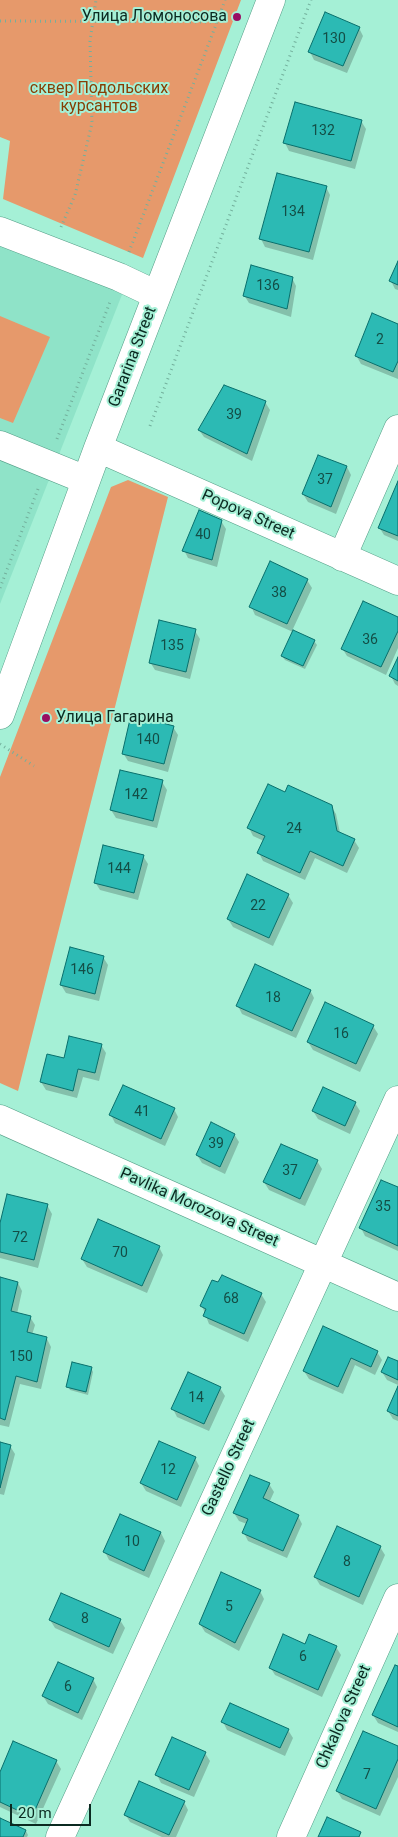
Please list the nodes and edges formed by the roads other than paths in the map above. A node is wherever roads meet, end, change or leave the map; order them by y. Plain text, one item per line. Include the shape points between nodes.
1 (271, 0) edge
2 (0, 231) edge
3 (157, 295) junction
4 (398, 429) edge
5 (98, 448) junction
6 (2, 452) edge
7 (86, 480) junction
8 (342, 557) junction
9 (398, 582) edge
10 (0, 715) edge
11 (398, 1100) edge
12 (0, 1119) edge
13 (322, 1263) junction
14 (398, 1297) edge
15 (398, 1598) edge
16 (60, 1837) edge
17 (291, 1837) edge

1 - 3 street, Gararina Street
2 - 3 street
3 - 5 street, Gararina Street
4 - 8 street
5 - 7 street, Gararina Street
5 - 8 street, Popova Street
6 - 7 street
7 - 10 street, Gararina Street
8 - 9 street, Popova Street
11 - 13 street, Gastello Street
12 - 13 street, Pavlika Morozova Street
13 - 14 street, Pavlika Morozova Street
13 - 16 street, Gastello Street
15 - 17 street, Chkalova Street

